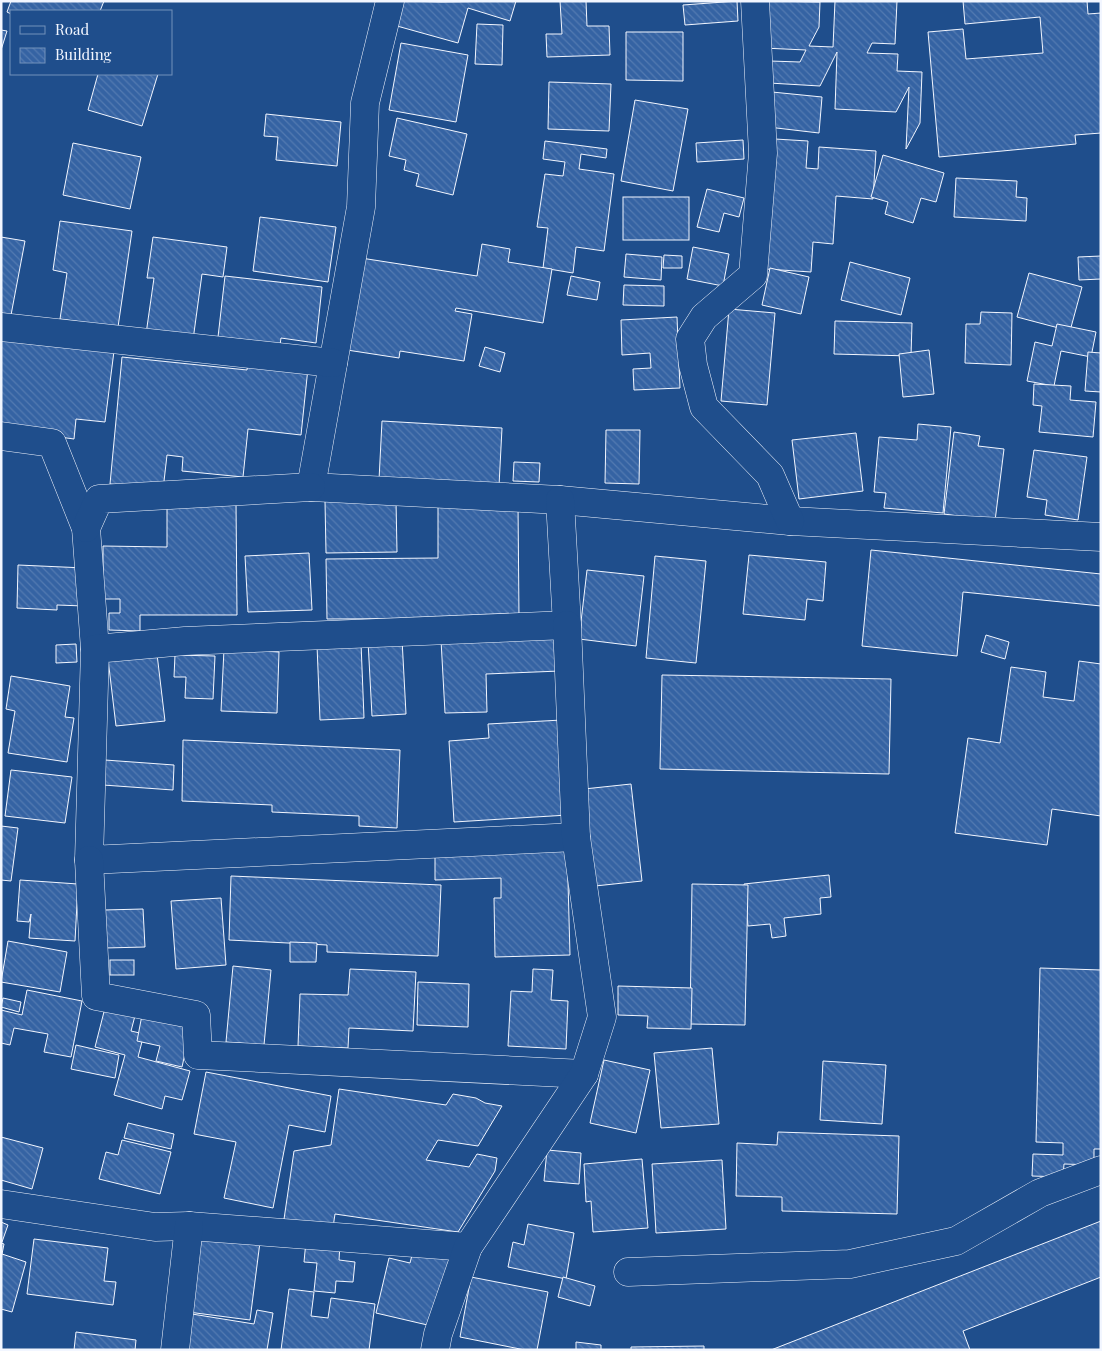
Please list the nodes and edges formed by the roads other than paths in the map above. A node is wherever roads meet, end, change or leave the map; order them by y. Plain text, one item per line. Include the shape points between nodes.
1 (390, 1) edge
2 (755, 1) edge
3 (1, 327) edge
4 (333, 363) junction
5 (1, 436) edge
6 (311, 487) junction
7 (560, 500) junction
8 (790, 521) junction
9 (86, 528) junction
10 (1101, 537) edge
11 (567, 625) junction
12 (95, 649) junction
13 (576, 837) junction
14 (89, 860) junction
15 (584, 1074) junction
16 (1101, 1170) edge
17 (1, 1204) edge
18 (189, 1226) junction
19 (468, 1246) junction
20 (628, 1272) dead end
21 (175, 1350) edge
22 (435, 1350) edge

1 - 4 street via 365,103 361,207
2 - 8 street via 763,153 754,275 704,317 690,339 704,407 770,475
3 - 4 street
4 - 6 street
5 - 9 street via 52,443
6 - 7 street
6 - 9 street via 99,499
7 - 8 street
7 - 11 street
8 - 10 street
9 - 12 street
11 - 12 street via 184,641
11 - 13 street
12 - 14 street
13 - 14 street
13 - 15 street via 602,1017
14 - 15 street via 96,996 196,1015 198,1055
15 - 19 street
16 - 20 street via 1040,1193 956,1241 850,1264
17 - 18 street via 155,1227
18 - 19 street
18 - 21 street
19 - 22 street

